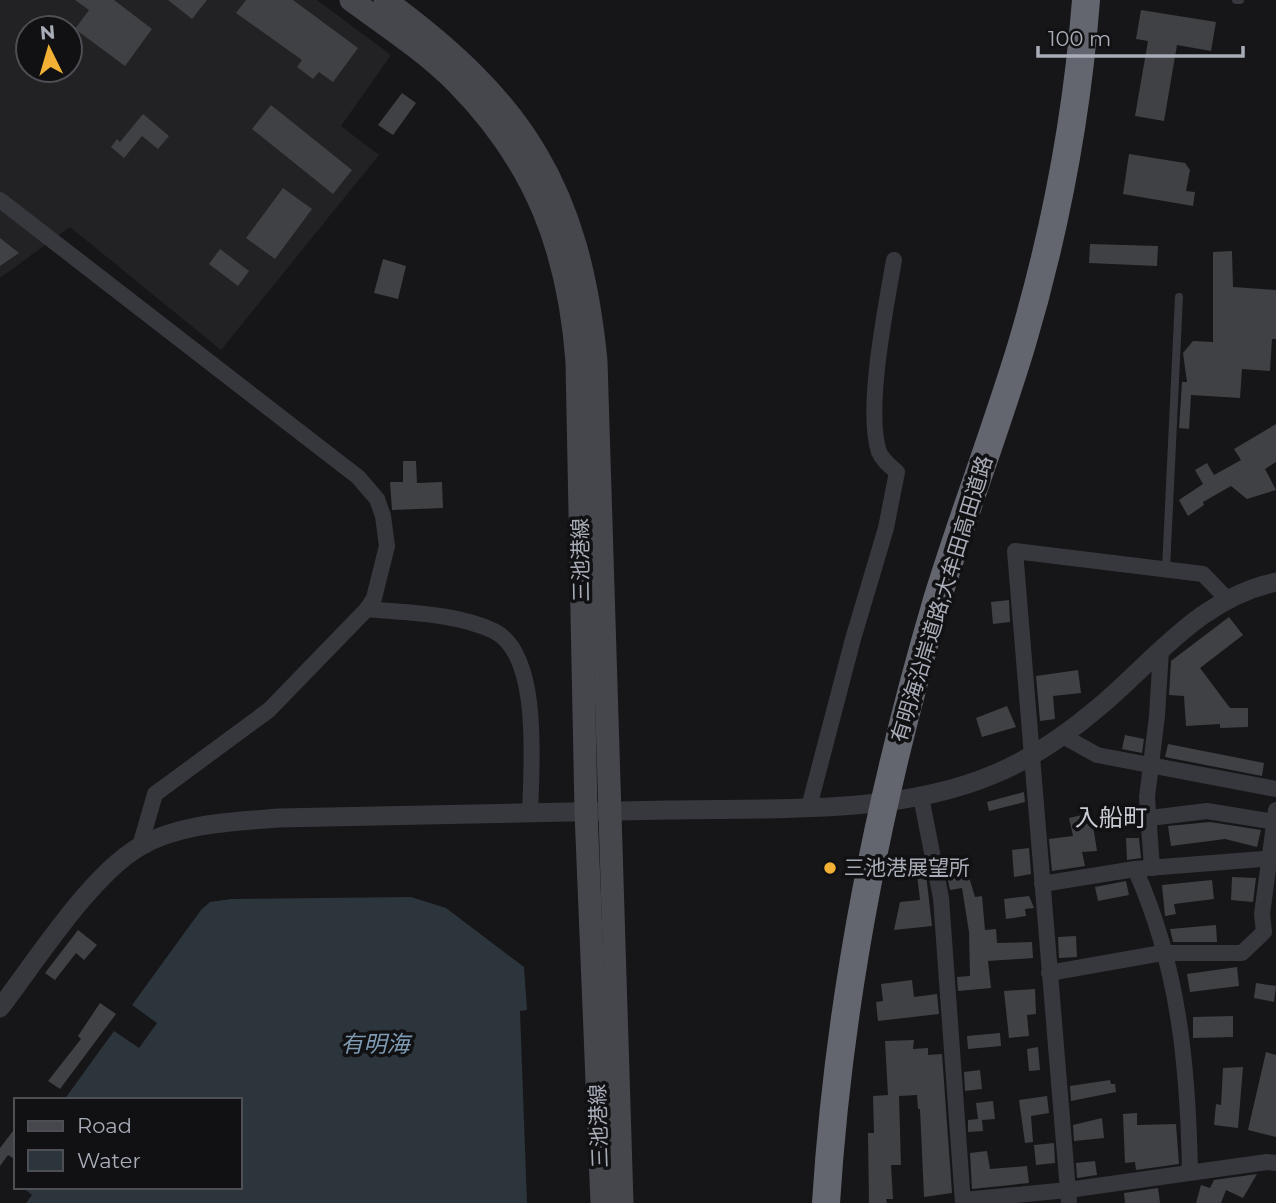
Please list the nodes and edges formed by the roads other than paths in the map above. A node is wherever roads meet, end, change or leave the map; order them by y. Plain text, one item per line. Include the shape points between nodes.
1 (352, 0) edge
2 (385, 0) edge
3 (1086, 0) edge
4 (1092, 0) edge
5 (1082, 61) junction
6 (0, 200) edge
7 (894, 260) dead end
8 (1179, 297) dead end
9 (1166, 569) junction
10 (1276, 582) edge
11 (1227, 600) junction
12 (368, 609) junction
13 (1161, 650) junction
14 (1063, 736) junction
15 (1031, 758) junction
16 (1151, 764) junction
17 (1276, 789) edge
18 (921, 797) junction
19 (809, 807) junction
20 (597, 812) junction
21 (530, 814) junction
22 (1275, 816) edge
23 (1150, 818) junction
24 (140, 846) junction
25 (1273, 858) edge
26 (1152, 868) junction
27 (1135, 869) junction
28 (1042, 884) junction
29 (1162, 953) junction
30 (1049, 973) junction
31 (0, 1008) edge
32 (1276, 1163) edge
33 (1190, 1172) junction
34 (1068, 1196) edge
35 (963, 1201) edge
36 (602, 1203) edge
37 (622, 1203) edge
38 (826, 1203) edge

1 - 20 main road, 三池港線 via 456,82 490,119 520,161 560,253 573,306 578,362
2 - 20 main road, 三池港線 via 470,68 509,112 549,176 578,248 590,300 596,361
3 - 5 highway, 有明海沿岸道路;大牟田高田道路
4 - 5 highway
5 - 38 highway, 有明海沿岸道路;大牟田高田道路 via 1047,253 1021,348 938,597 877,831 846,997
6 - 12 street via 358,477 377,499 387,546
7 - 19 street via 880,345 875,435 880,455 897,472 886,528
8 - 9 lane
9 - 11 street via 1203,574
9 - 15 street via 1014,551
10 - 11 street
11 - 13 street via 1196,619
12 - 21 street via 457,618 497,632 516,654 526,681 530,723
12 - 24 street via 269,710 155,794
13 - 14 street
13 - 16 street
14 - 15 street
14 - 16 street via 1097,755
15 - 18 street via 988,777
15 - 28 street
16 - 17 street
16 - 23 street
18 - 19 street
18 - 35 street via 941,898
19 - 20 street
20 - 21 street
20 - 36 main road, 三池港線
20 - 37 main road, 三池港線
21 - 24 street via 279,818 204,825
22 - 23 street via 1207,811
22 - 25 street via 1270,840
23 - 26 street
24 - 31 street via 108,869
25 - 26 street
25 - 29 street via 1262,914 1264,932 1250,948 1242,953
26 - 27 street
27 - 28 street
27 - 29 street via 1149,901
28 - 30 street
29 - 30 street
29 - 33 street via 1177,999 1189,1083
30 - 34 street
32 - 33 street
33 - 34 street
34 - 35 street

